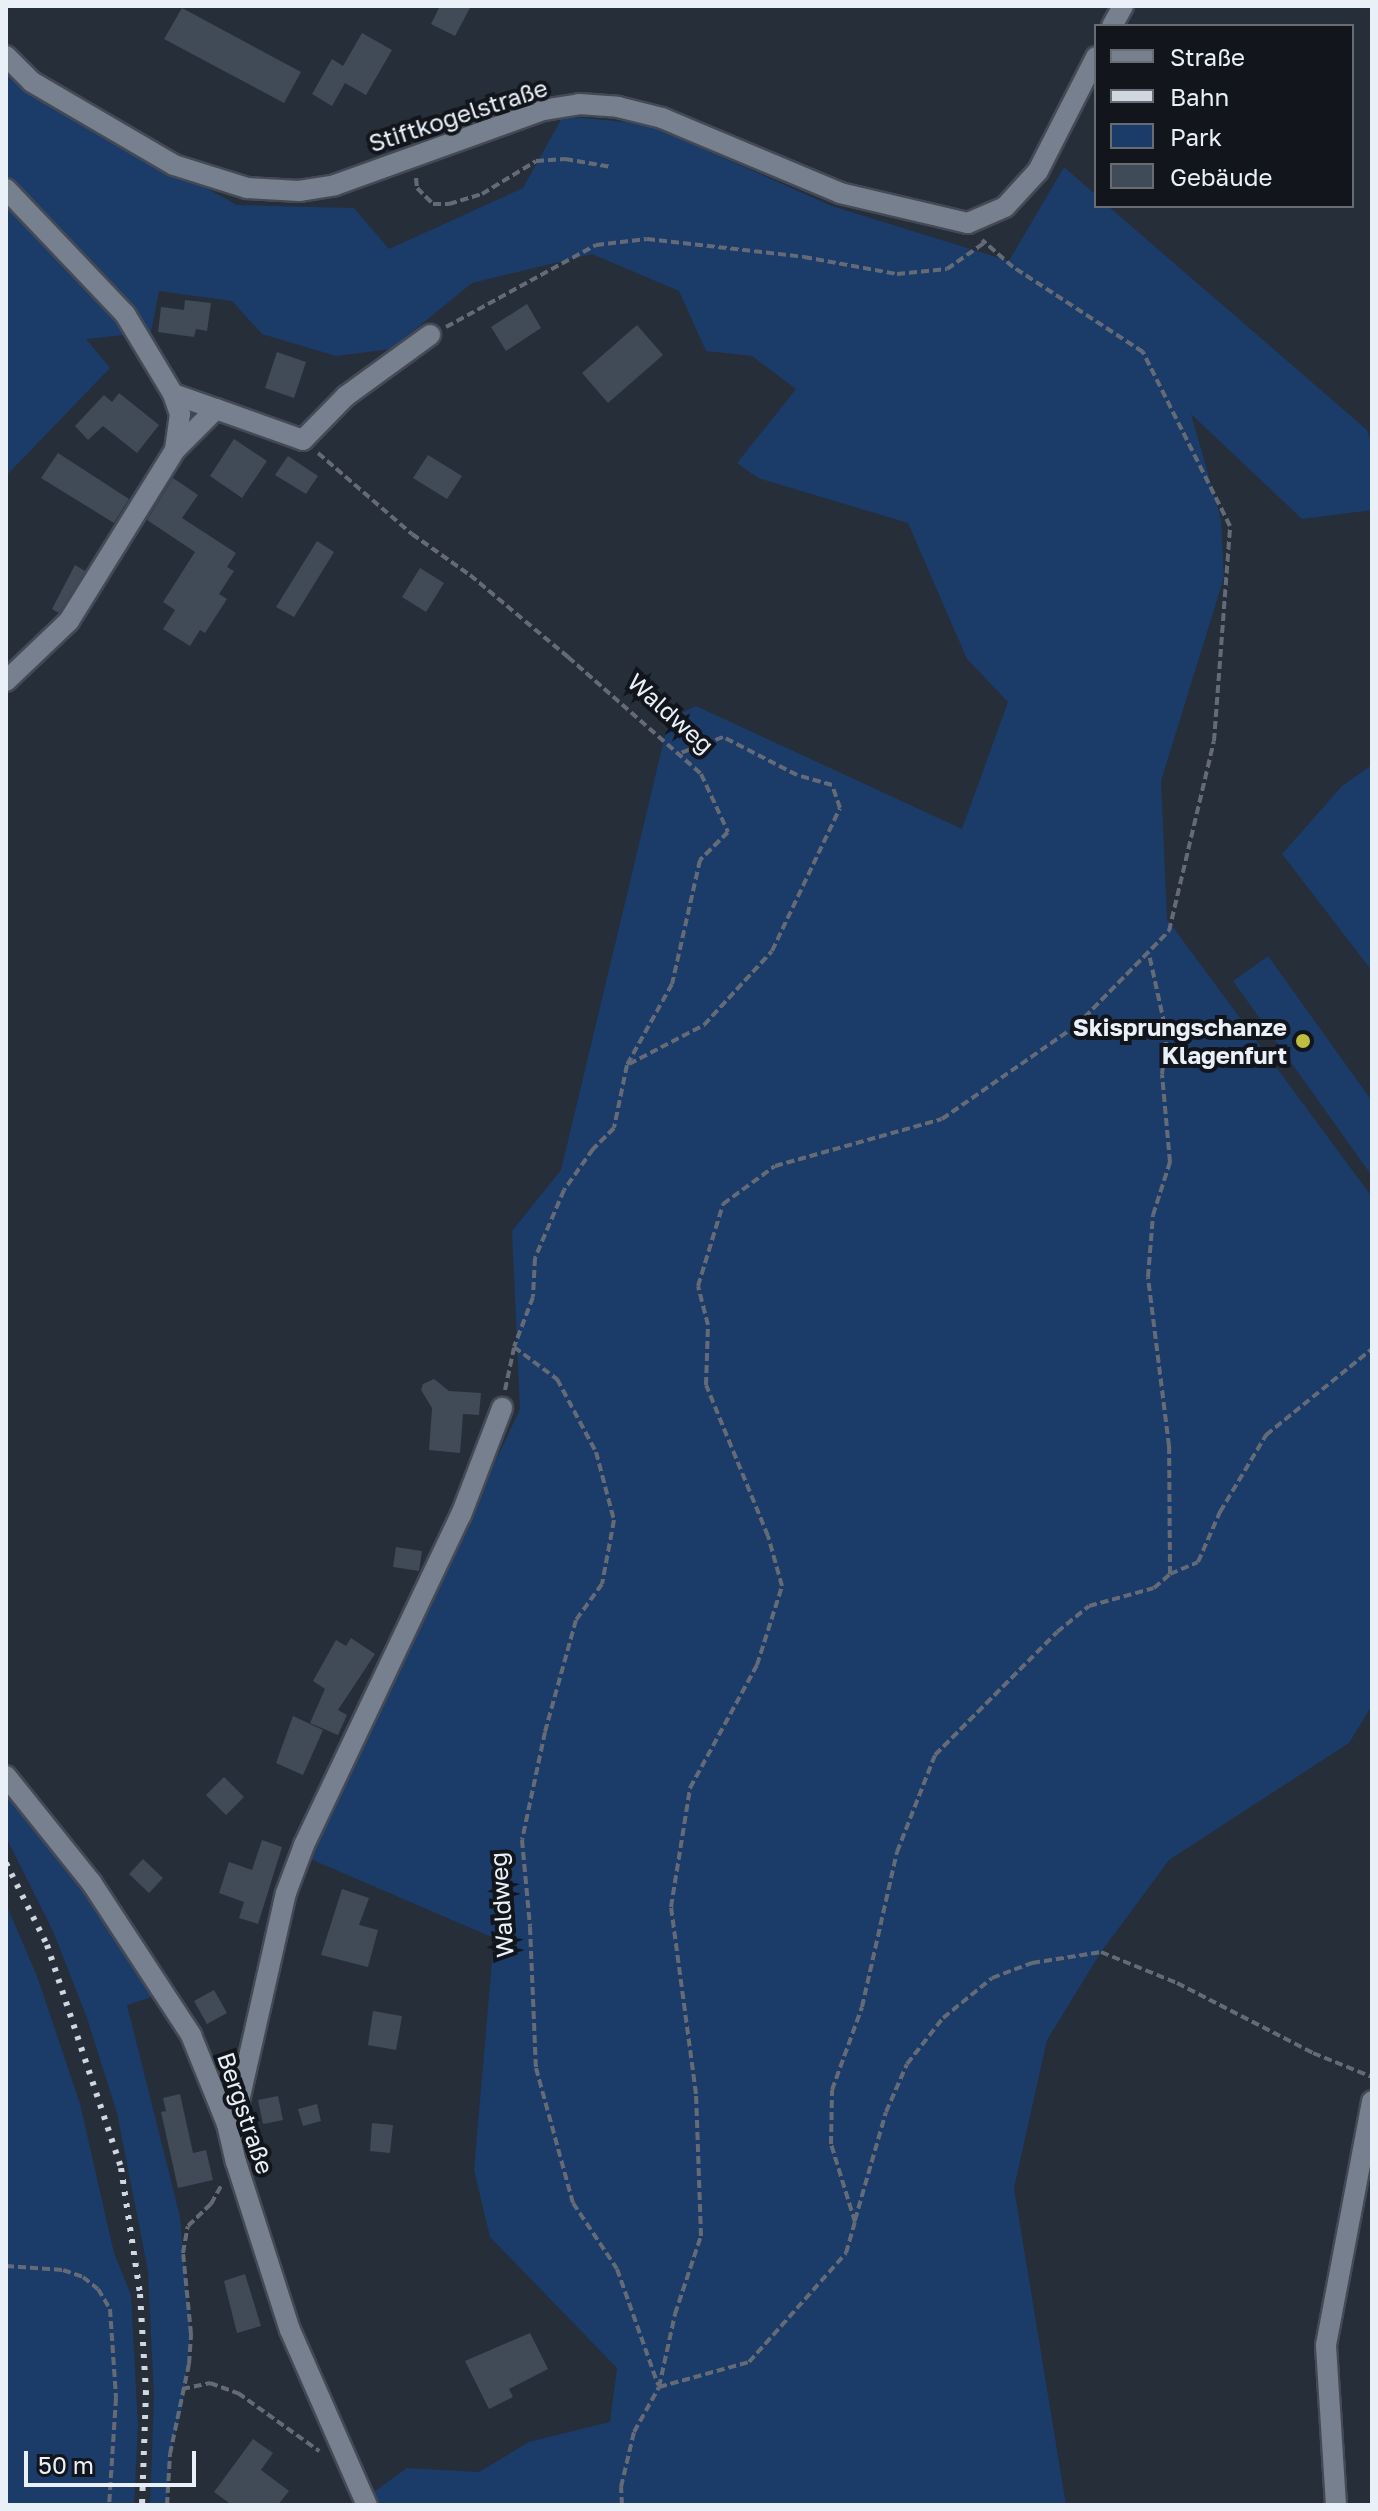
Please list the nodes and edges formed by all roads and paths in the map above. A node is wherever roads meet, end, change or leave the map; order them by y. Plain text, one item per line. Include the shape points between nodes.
1 (1123, 6) edge
2 (1113, 24) edge
3 (6, 56) edge
4 (1094, 61) edge
5 (414, 155) junction
6 (611, 167) dead end
7 (6, 189) edge
8 (968, 223) junction
9 (984, 243) junction
10 (430, 335) joint
11 (173, 394) junction
12 (216, 409) junction
13 (303, 440) junction
14 (175, 450) junction
15 (6, 681) edge
16 (678, 754) junction
17 (1149, 954) junction
18 (627, 1065) junction
19 (514, 1347) junction
20 (1372, 1349) edge
21 (502, 1408) joint
22 (1170, 1574) junction
23 (6, 1776) edge
24 (1372, 2077) edge
25 (1372, 2101) edge
26 (227, 2124) junction
27 (236, 2162) junction
28 (855, 2222) junction
29 (6, 2266) edge
30 (659, 2387) junction
31 (182, 2389) junction
32 (325, 2456) dead end
33 (109, 2505) edge
34 (167, 2505) edge
35 (367, 2505) edge
36 (622, 2505) edge
37 (1336, 2505) edge

1 - 2 street
3 - 5 street, Stiftkogelstraße via 32,82 174,165 247,188 299,191 335,185
4 - 8 street via 1038,171 1005,207
5 - 6 path via 417,188 433,204 482,194 536,161 565,159
5 - 8 street, Stiftkogelstraße via 543,110 579,104 618,107 662,118 840,193
7 - 11 street via 125,314
8 - 9 path
9 - 10 path via 947,269 897,274 647,239 596,245
9 - 17 path via 1143,352 1230,526 1214,741 1169,931
10 - 13 street via 346,396
11 - 12 street
11 - 14 street via 180,414
12 - 13 street
12 - 14 street
13 - 16 path, Waldweg
14 - 15 street via 69,621
16 - 18 path, Waldweg via 701,774 728,832 700,860 672,984
16 - 18 path via 723,737 797,775 832,785 840,808 772,951 704,1025
17 - 22 path via 1167,1036 1162,1074 1170,1162 1153,1215 1148,1277 1169,1446
17 - 30 path via 1076,1026 942,1119 775,1166 723,1204 698,1286 708,1325 706,1385 768,1536 782,1586 757,1665 690,1788 671,1907 696,2094 701,2236 675,2314
18 - 19 path, Waldweg via 614,1128 564,1190 535,1258 533,1297
19 - 21 path, Waldweg
19 - 30 path, Waldweg via 557,1379 596,1452 614,1520 602,1584 576,1620 522,1840 536,2068 573,2203 617,2269
20 - 22 path via 1266,1435 1220,1512 1198,1562
21 - 26 street via 461,1515 304,1845 286,1893 239,2101
22 - 28 path via 1154,1588 1089,1606 935,1755 897,1852 862,2007 832,2090 831,2144
23 - 26 street, Bergstraße via 91,1882 165,1992 191,2035
24 - 28 path via 1101,1952 1032,1963 992,1978 943,2018 907,2064 886,2112
25 - 37 street via 1326,2345
26 - 27 street, Bergstraße
27 - 31 path via 211,2204 188,2226 183,2253 191,2334
27 - 35 street, Bergstraße via 290,2330
28 - 30 path via 846,2253 749,2362
29 - 33 path via 63,2270 83,2277 110,2309 116,2398
30 - 36 path via 634,2432
31 - 32 path via 210,2383 238,2393
31 - 34 path

